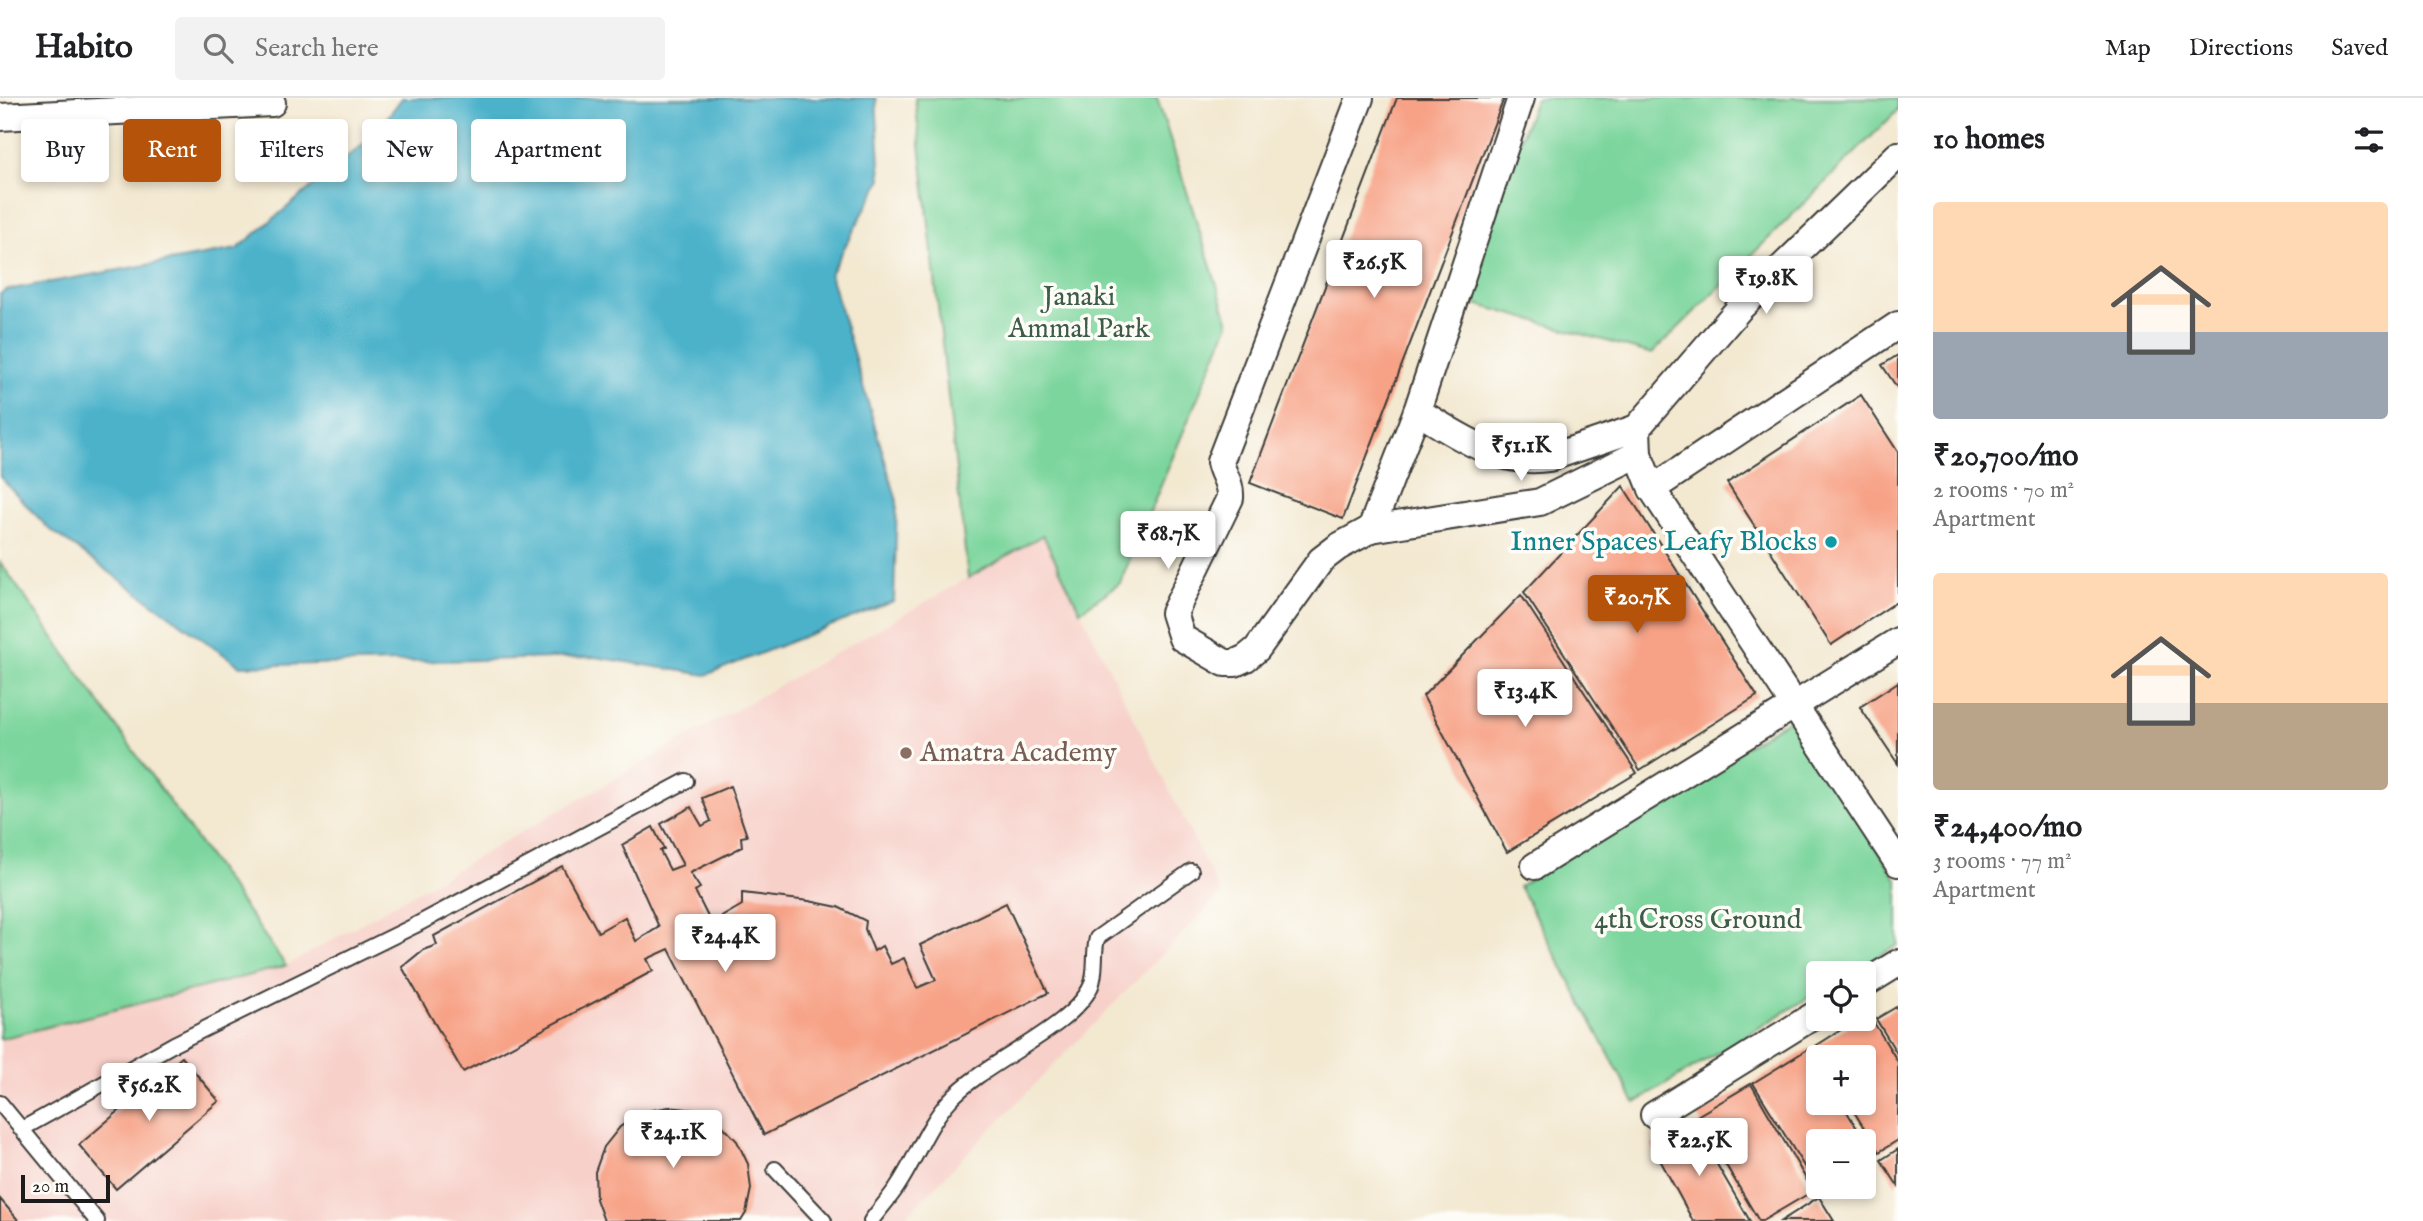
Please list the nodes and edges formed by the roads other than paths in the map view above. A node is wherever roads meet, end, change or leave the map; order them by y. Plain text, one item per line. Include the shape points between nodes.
1 (1360, 98) edge
2 (1521, 98) edge
3 (272, 103) dead end
4 (0, 117) edge
5 (1898, 155) edge
6 (1898, 325) edge
7 (1417, 411) junction
8 (1637, 428) junction
9 (1637, 454) junction
10 (1652, 489) junction
11 (1371, 528) junction
12 (1898, 641) edge
13 (1794, 705) junction
14 (686, 781) dead end
15 (1898, 863) edge
16 (1535, 866) dead end
17 (1191, 871) dead end
18 (1898, 963) edge
19 (1876, 977) edge
20 (1806, 1020) edge
21 (0, 1103) edge
22 (1654, 1115) dead end
23 (22, 1129) junction
24 (775, 1169) dead end
25 (97, 1221) edge
26 (824, 1221) edge
27 (870, 1221) edge

1 - 11 street via 1220,462 1230,498 1174,612 1182,638 1224,663 1246,658 1321,560
2 - 7 street
3 - 4 street
5 - 8 street via 1739,309
6 - 10 street
7 - 8 street via 1477,447 1536,460
7 - 11 street
8 - 9 street
9 - 10 street
9 - 11 street via 1540,502
10 - 13 street
12 - 13 street
13 - 15 street
13 - 16 street
14 - 23 lane via 414,926 174,1044
17 - 27 lane via 1097,938 1094,972 1084,997 1039,1036 978,1074 950,1099 897,1187
18 - 19 street
20 - 22 street
21 - 23 lane
23 - 25 lane
24 - 26 lane

